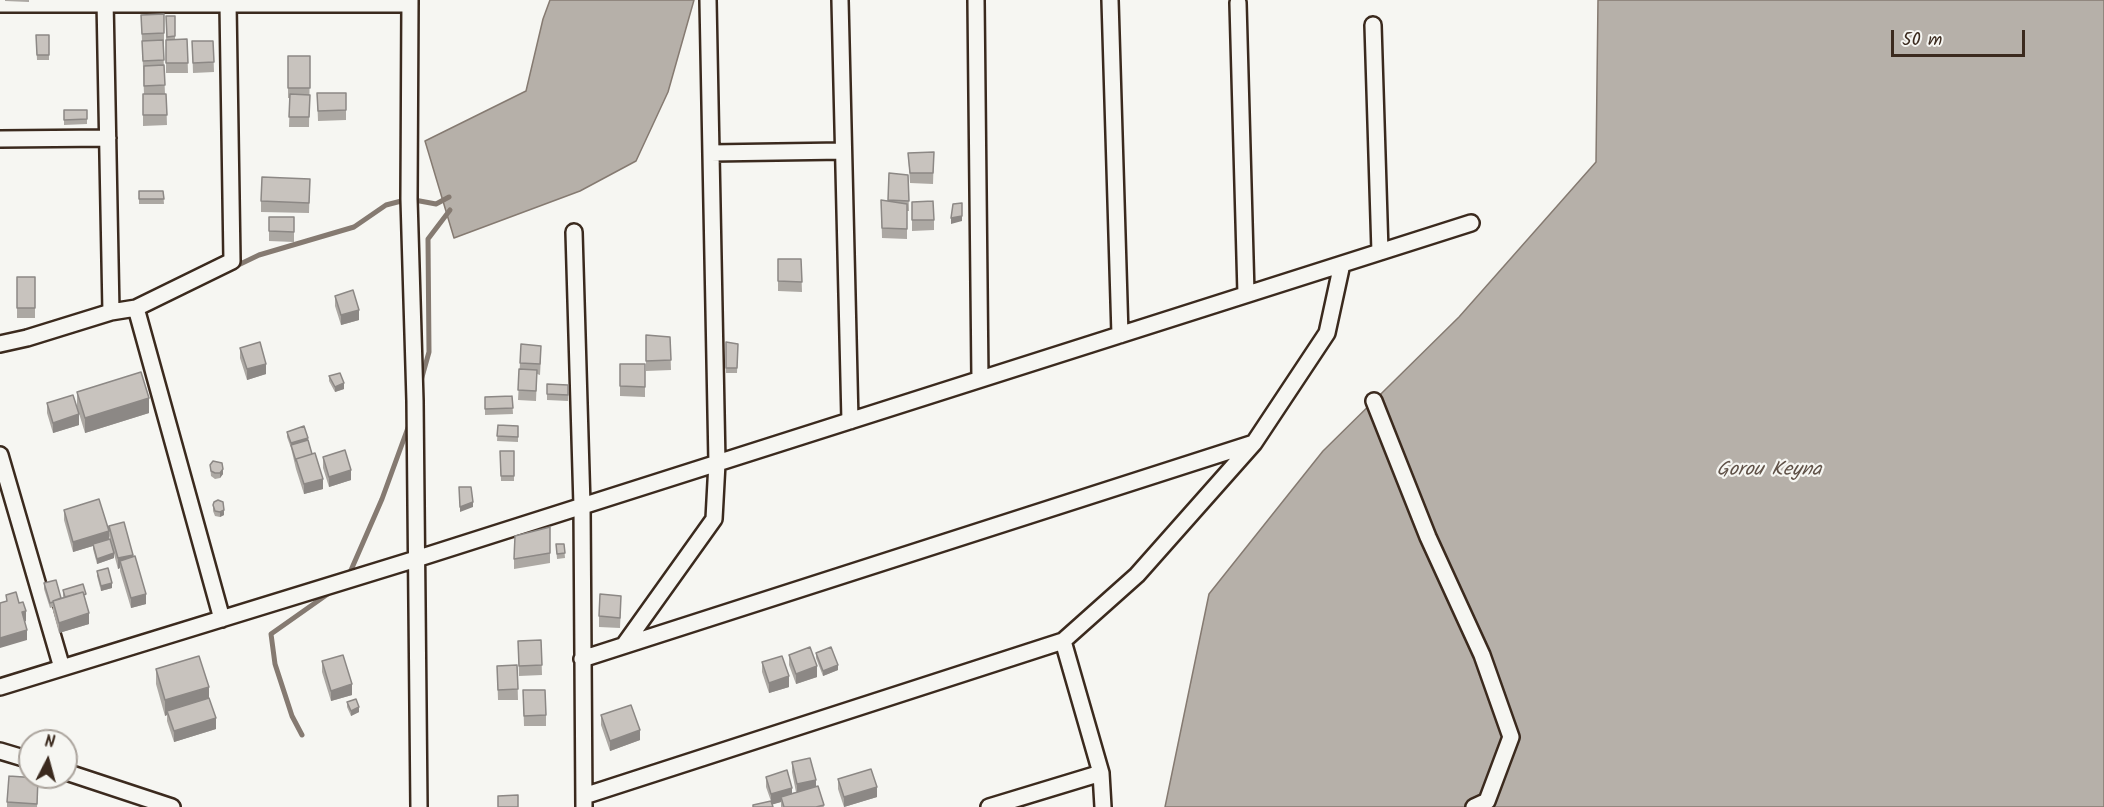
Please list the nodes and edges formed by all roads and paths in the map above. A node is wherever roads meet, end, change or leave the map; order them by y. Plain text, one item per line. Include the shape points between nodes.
1 (708, 0) edge
2 (840, 0) edge
3 (976, 0) edge
4 (1110, 0) edge
5 (105, 2) edge
6 (410, 2) edge
7 (1238, 3) dead end
8 (0, 4) edge
9 (228, 4) junction
10 (1373, 25) dead end
11 (108, 138) junction
12 (0, 139) edge
13 (843, 151) junction
14 (711, 153) junction
15 (1471, 223) dead end
16 (574, 232) dead end
17 (1380, 252) junction
18 (1342, 264) junction
19 (1246, 294) junction
20 (136, 308) junction
21 (111, 312) junction
22 (1120, 334) junction
23 (0, 344) edge
24 (980, 380) junction
25 (1374, 401) dead end
26 (850, 421) junction
27 (1254, 444) junction
28 (0, 455) edge
29 (717, 463) junction
30 (582, 506) junction
31 (416, 559) junction
32 (222, 619) junction
33 (1063, 641) junction
34 (624, 645) junction
35 (582, 659) junction
36 (62, 668) junction
37 (0, 687) edge
38 (0, 751) edge
39 (18, 756) edge
40 (1101, 773) junction
41 (78, 776) edge
42 (584, 801) edge
43 (172, 807) edge
44 (419, 807) edge
45 (989, 807) edge
46 (1103, 807) edge
47 (1474, 807) edge

1 - 14 street
2 - 13 street
3 - 24 street
4 - 22 street
5 - 8 street
5 - 9 street
5 - 11 street
6 - 9 street
6 - 31 street via 409,199
7 - 19 street
9 - 20 street via 232,261
10 - 17 street
11 - 12 street
11 - 21 street
13 - 14 street
13 - 26 street
14 - 29 street
15 - 17 street
16 - 30 street
17 - 18 street
18 - 19 street
18 - 27 street via 1327,333
19 - 22 street
20 - 21 street
20 - 32 street
21 - 23 street
22 - 24 street
24 - 26 street
25 - 47 street via 1428,537 1482,656 1510,737 1487,801
26 - 29 street
27 - 33 street via 1137,575
27 - 34 street
28 - 36 street
29 - 30 street
29 - 34 street via 714,519
30 - 31 street
30 - 35 street
31 - 32 street
31 - 44 street
32 - 36 street
33 - 40 street
33 - 42 street
34 - 35 street
35 - 42 street
36 - 37 street
38 - 39 street
40 - 45 street
40 - 46 street
41 - 43 street

